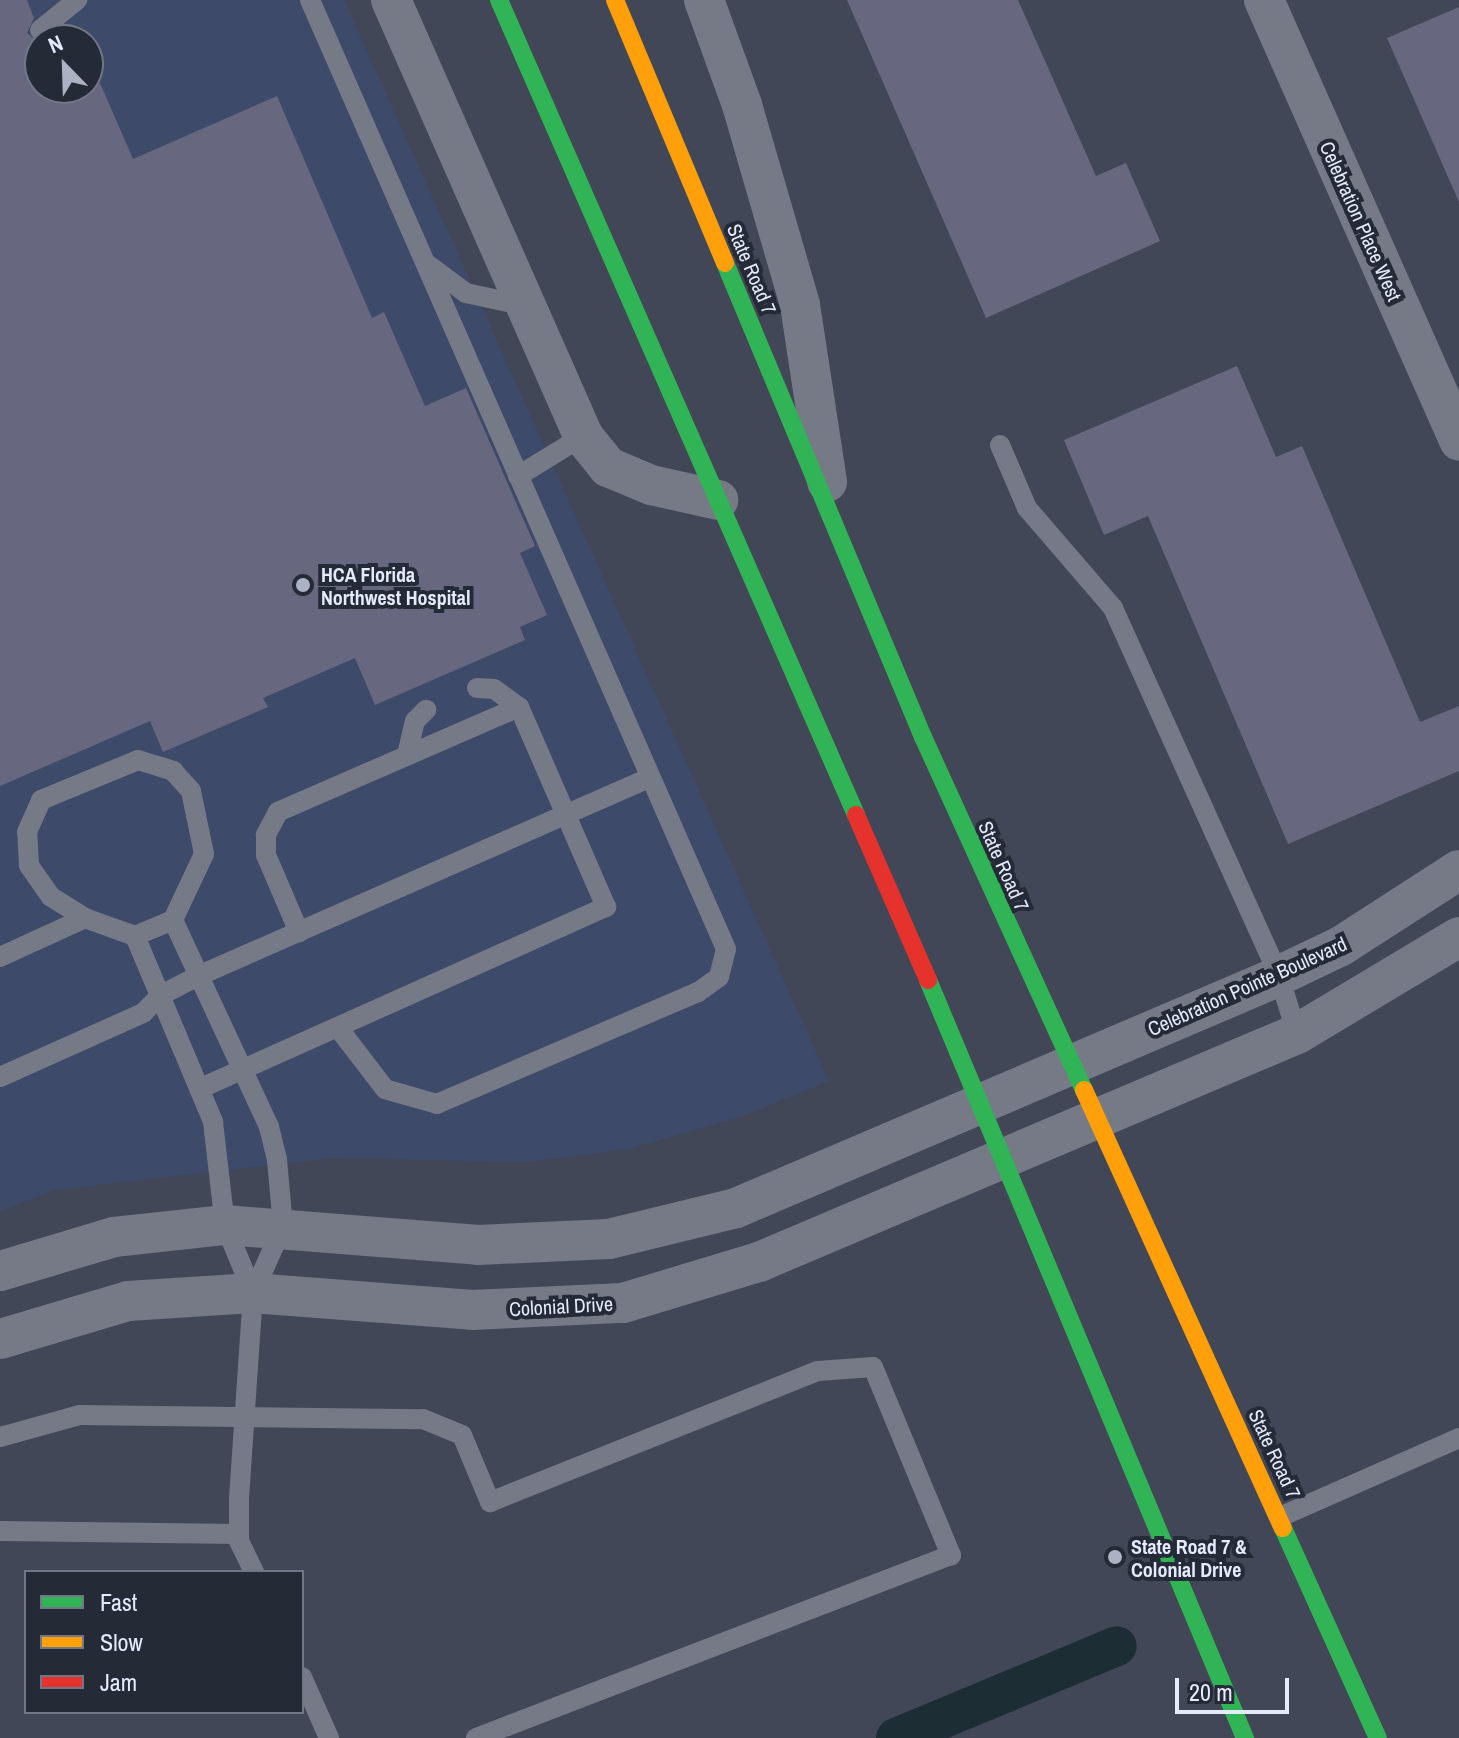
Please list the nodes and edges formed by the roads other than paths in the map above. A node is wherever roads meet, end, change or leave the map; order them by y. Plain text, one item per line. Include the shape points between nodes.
1 (77, 0) edge
2 (310, 0) edge
3 (391, 0) edge
4 (499, 0) edge
5 (615, 0) edge
6 (704, 0) edge
7 (1264, 0) edge
8 (47, 24) edge
9 (424, 261) junction
10 (526, 306) junction
11 (583, 436) junction
12 (1459, 441) edge
13 (1000, 445) dead end
14 (518, 476) junction
15 (718, 500) junction
16 (832, 517) junction
17 (477, 688) dead end
18 (519, 707) junction
19 (426, 710) dead end
20 (407, 755) junction
21 (650, 778) junction
22 (565, 815) junction
23 (1459, 870) edge
24 (85, 918) junction
25 (173, 920) junction
26 (299, 932) junction
27 (135, 936) junction
28 (1459, 937) edge
29 (0, 957) edge
30 (198, 976) junction
31 (1279, 976) junction
32 (161, 995) junction
33 (339, 1029) junction
34 (1297, 1034) junction
35 (1068, 1064) junction
36 (242, 1072) junction
37 (0, 1077) edge
38 (201, 1088) junction
39 (983, 1105) junction
40 (1094, 1118) junction
41 (1005, 1158) junction
42 (225, 1225) junction
43 (283, 1226) junction
44 (0, 1271) edge
45 (253, 1293) junction
46 (0, 1339) edge
47 (245, 1414) junction
48 (0, 1437) edge
49 (1459, 1438) edge
50 (1280, 1517) junction
51 (0, 1531) edge
52 (239, 1534) junction
53 (253, 1570) edge
54 (304, 1682) edge
55 (329, 1738) edge
56 (476, 1738) edge
57 (1245, 1738) edge
58 (1378, 1738) edge

1 - 8 lane
2 - 9 lane
3 - 10 street
4 - 15 main road
5 - 16 main road, State Road 7
6 - 16 street via 742,105 800,305
7 - 12 street, Celebration Place West
9 - 10 lane via 466,293
9 - 14 lane
10 - 11 street
11 - 14 lane
11 - 15 street via 608,467 651,485
13 - 31 lane via 1027,508 1113,608
14 - 21 lane
15 - 39 main road
16 - 35 main road, State Road 7
17 - 18 lane via 494,689
18 - 20 lane
18 - 22 lane
19 - 20 lane via 415,721
20 - 26 lane via 278,812 266,835 266,855
21 - 22 lane
21 - 33 lane via 726,949 719,977 698,992 437,1104 385,1089
22 - 26 lane
22 - 33 lane via 606,907
23 - 31 street, Celebration Pointe Boulevard via 1341,946
24 - 25 lane via 51,897 29,865 27,832 41,800 138,760 173,771 191,791 201,819 204,854
24 - 27 lane
24 - 29 lane
25 - 27 lane
25 - 30 lane
26 - 30 lane
27 - 32 lane
28 - 34 street
30 - 32 lane
30 - 36 lane
31 - 34 lane
31 - 35 street, Celebration Pointe Boulevard
32 - 37 lane via 143,1013
32 - 38 lane
33 - 36 lane
34 - 40 street
35 - 39 street
35 - 40 main road, State Road 7
36 - 38 lane
36 - 43 lane via 269,1127
38 - 42 lane via 221,1160
39 - 41 main road
39 - 43 street via 736,1208 609,1239 478,1245
40 - 41 street, Colonial Drive
40 - 50 main road, State Road 7
41 - 45 street, Colonial Drive via 759,1262 623,1303 472,1310
41 - 57 main road
42 - 43 street
42 - 44 street via 114,1237
42 - 45 lane
43 - 45 lane
45 - 46 street, Colonial Drive via 128,1301
45 - 47 lane
47 - 48 lane via 80,1415
47 - 52 lane
47 - 56 lane via 423,1419 462,1435 490,1502 818,1371 873,1367 951,1555
49 - 50 lane
50 - 58 main road, State Road 7
51 - 52 lane
52 - 53 lane
54 - 55 lane

